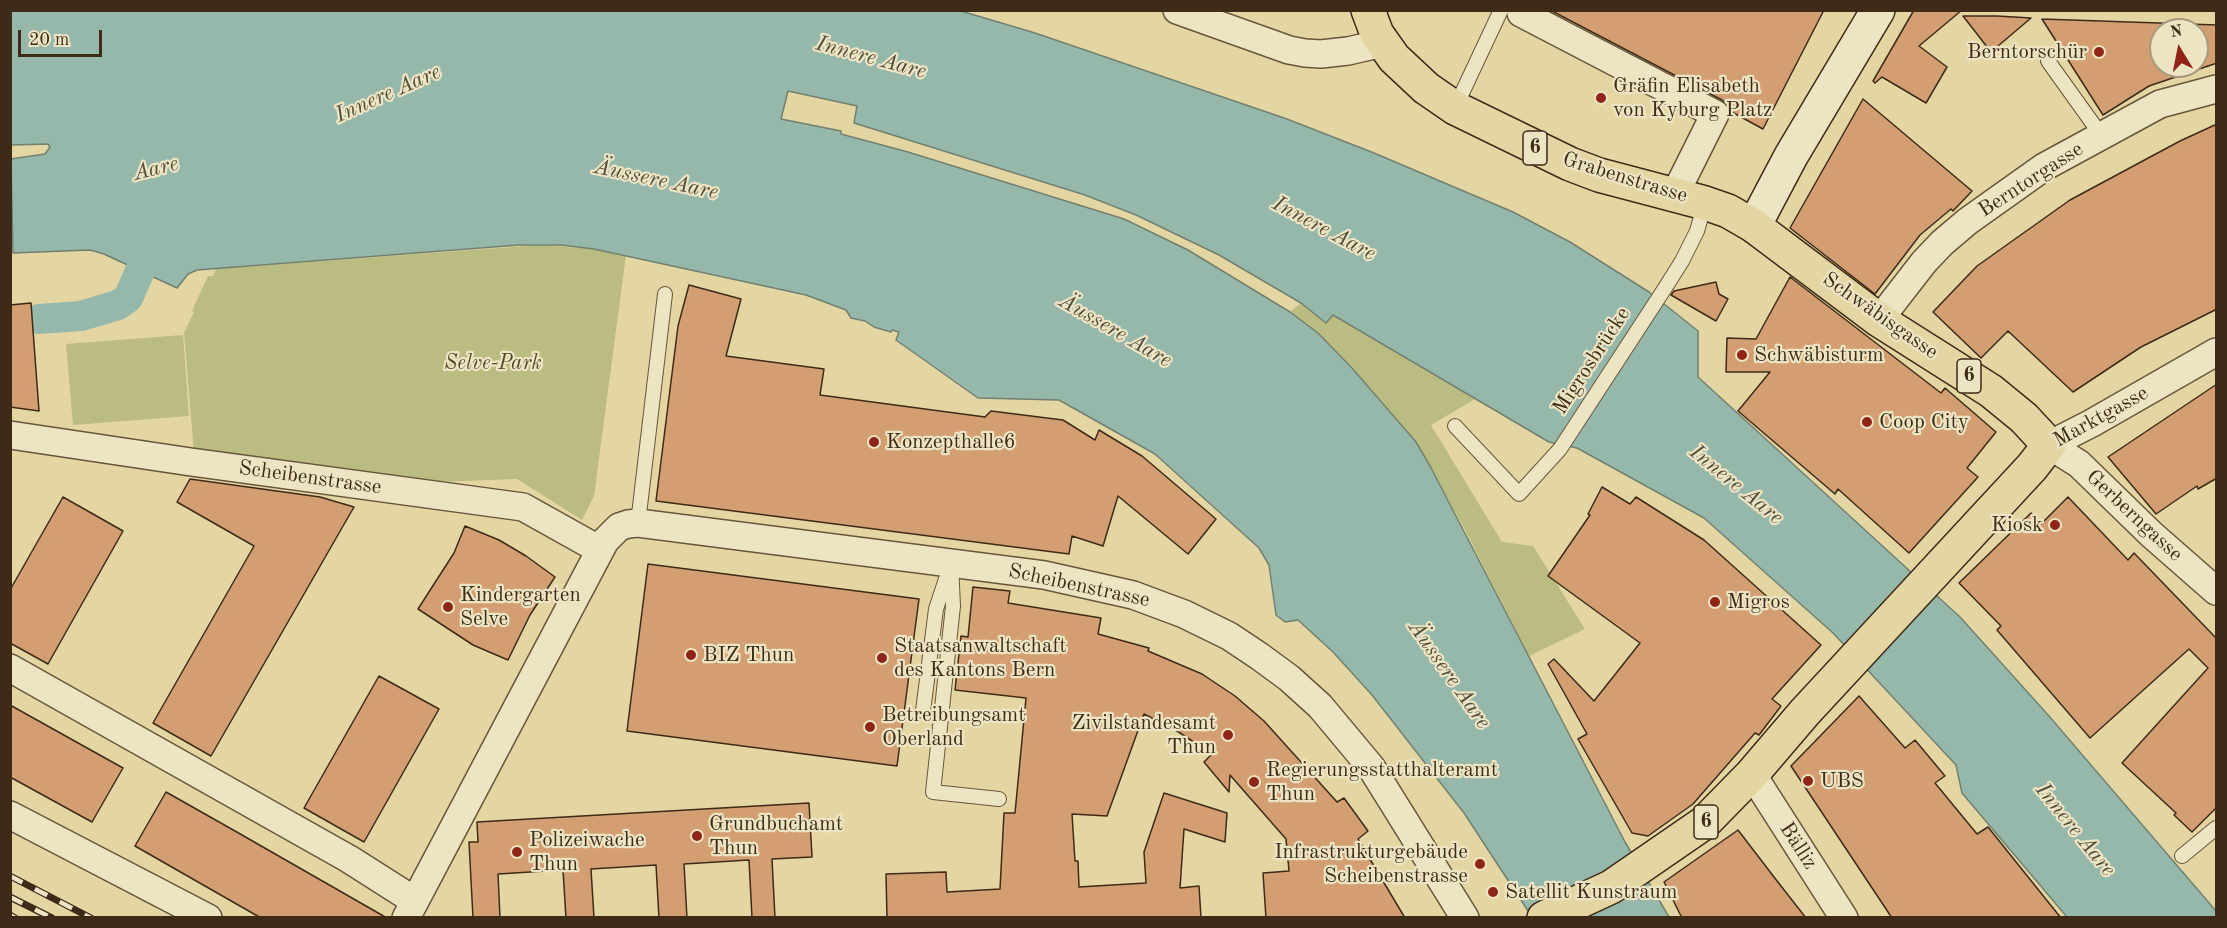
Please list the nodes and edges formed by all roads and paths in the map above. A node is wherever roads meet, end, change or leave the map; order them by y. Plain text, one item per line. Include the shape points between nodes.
1 (1177, 10) edge
2 (1368, 10) edge
3 (1856, 10) edge
4 (1878, 10) edge
5 (1511, 12) edge
6 (1383, 43) junction
7 (2048, 61) dead end
8 (2217, 89) edge
9 (1455, 108) junction
10 (2101, 135) junction
11 (1717, 209) junction
12 (665, 294) dead end
13 (1879, 320) junction
14 (2217, 351) edge
15 (1455, 426) dead end
16 (10, 435) edge
17 (2049, 445) junction
18 (638, 523) junction
19 (600, 550) junction
20 (951, 562) junction
21 (2199, 572) edge
22 (10, 668) edge
23 (923, 711) dead end
24 (1752, 774) junction
25 (999, 798) dead end
26 (10, 815) edge
27 (2217, 828) edge
28 (2182, 856) dead end
29 (1611, 887) junction
30 (411, 909) edge
31 (208, 918) edge
32 (1465, 918) edge
33 (1544, 918) edge
34 (1585, 918) edge
35 (1844, 918) edge

1 - 6 street via 1297,52 1321,54
2 - 6 main road, 6
3 - 11 main road via 1780,134
4 - 11 main road via 1791,156
5 - 9 lane
5 - 11 street via 1715,114
6 - 9 main road, Grabenstrasse / 6 via 1417,80
7 - 10 lane
8 - 10 street, Berntorgasse via 2160,104
9 - 11 main road, Grabenstrasse / 6 via 1570,164
10 - 13 street, Berntorgasse via 2044,167 1968,221 1924,261
11 - 13 main road, Schwäbisgasse / 6
11 - 15 lane, Migrosbrücke via 1697,231 1682,261 1560,449 1519,494
12 - 18 lane
13 - 17 main road, Schwäbisgasse / 6 via 1991,392 2024,418
14 - 17 street, Marktgasse
16 - 19 street, Scheibenstrasse via 523,507
17 - 21 street, Gerberngasse via 2079,464 2151,534
17 - 24 main road, Marktgasse / 6
18 - 19 street, Scheibenstrasse via 619,527
18 - 20 street, Scheibenstrasse
19 - 30 street, Scheibenstrasse
20 - 23 lane via 936,609
20 - 25 lane via 953,606 933,792
20 - 32 street, Scheibenstrasse via 1044,575 1133,595 1184,614 1259,656 1320,706 1348,738 1391,798
22 - 30 street, Scheibenstrasse via 349,859
24 - 29 main road, 6 via 1696,830
24 - 35 street, Bälliz
26 - 31 street
27 - 28 lane
29 - 33 main road, 6
29 - 34 main road, 6

